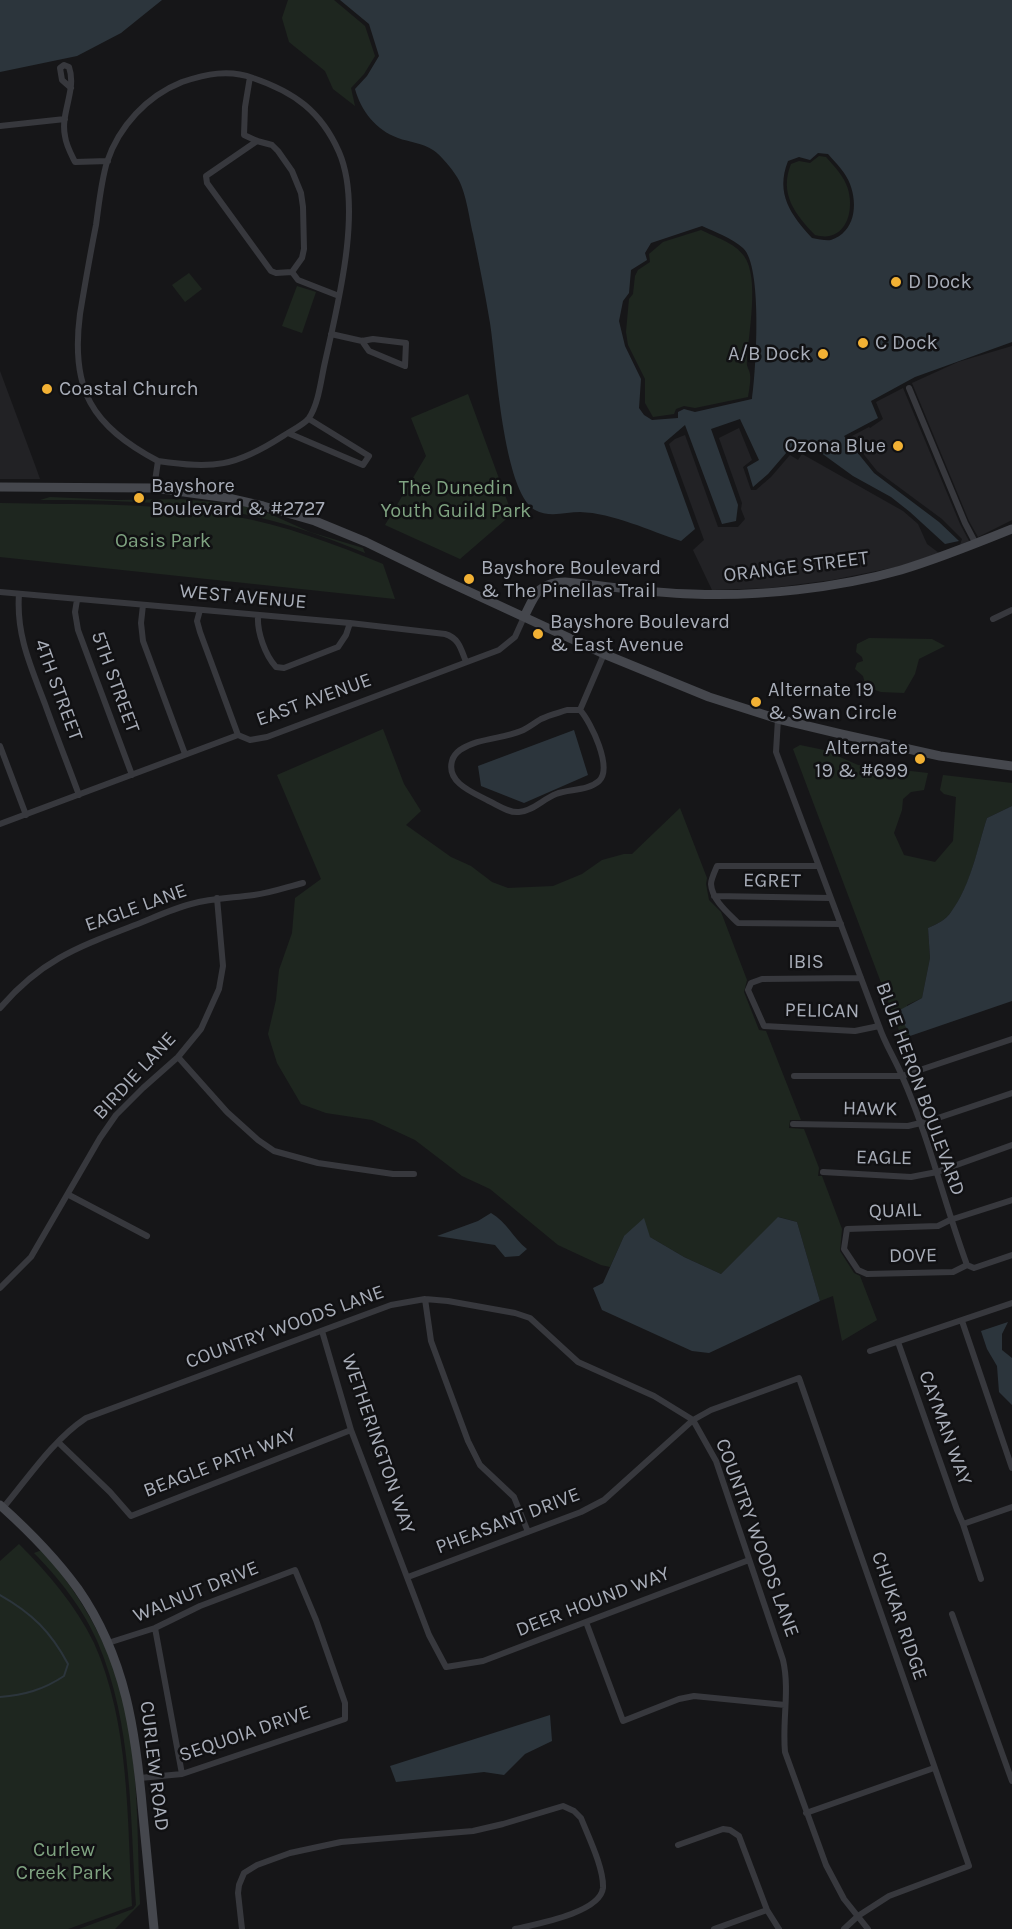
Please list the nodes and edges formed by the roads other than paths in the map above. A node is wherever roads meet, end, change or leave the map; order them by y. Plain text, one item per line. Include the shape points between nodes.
1 (250, 77) junction
2 (71, 88) dead end
3 (65, 119) junction
4 (0, 126) edge
5 (257, 141) junction
6 (108, 161) junction
7 (292, 272) junction
8 (339, 296) junction
9 (331, 334) junction
10 (362, 341) junction
11 (909, 388) dead end
12 (309, 420) junction
13 (288, 433) junction
14 (158, 461) junction
15 (0, 486) edge
16 (154, 488) junction
17 (1012, 529) edge
18 (976, 544) junction
19 (0, 592) edge
20 (19, 594) junction
21 (77, 600) junction
22 (143, 605) junction
23 (200, 610) junction
24 (1012, 610) edge
25 (258, 616) junction
26 (524, 616) junction
27 (993, 619) dead end
28 (350, 623) junction
29 (604, 654) junction
30 (466, 662) junction
31 (580, 710) junction
32 (778, 719) junction
33 (238, 735) junction
34 (0, 746) edge
35 (185, 754) junction
36 (1012, 766) edge
37 (132, 775) junction
38 (79, 795) junction
39 (26, 815) junction
40 (0, 824) edge
41 (818, 866) junction
42 (303, 883) dead end
43 (714, 896) junction
44 (217, 898) junction
45 (830, 898) junction
46 (841, 924) junction
47 (861, 978) junction
48 (0, 1008) edge
49 (764, 1026) joint
50 (879, 1026) junction
51 (1012, 1039) edge
52 (178, 1057) junction
53 (794, 1076) dead end
54 (902, 1076) junction
55 (1012, 1093) edge
56 (793, 1124) dead end
57 (920, 1124) junction
58 (1012, 1146) edge
59 (823, 1172) dead end
60 (937, 1172) junction
61 (414, 1173) dead end
62 (69, 1195) junction
63 (1012, 1200) edge
64 (950, 1220) junction
65 (847, 1229) joint
66 (147, 1236) dead end
67 (1012, 1255) edge
68 (967, 1265) junction
69 (0, 1288) edge
70 (425, 1299) junction
71 (1012, 1303) edge
72 (962, 1321) junction
73 (321, 1331) junction
74 (898, 1342) junction
75 (870, 1351) dead end
76 (799, 1378) joint
77 (693, 1420) junction
78 (351, 1430) junction
79 (58, 1443) junction
80 (1012, 1468) edge
81 (1, 1506) edge
82 (1012, 1507) edge
83 (963, 1524) junction
84 (528, 1532) junction
85 (749, 1560) junction
86 (408, 1577) junction
87 (981, 1579) dead end
88 (952, 1614) dead end
89 (586, 1622) junction
90 (155, 1628) junction
91 (108, 1643) junction
92 (446, 1667) joint
93 (345, 1703) joint
94 (785, 1705) junction
95 (934, 1768) junction
96 (182, 1774) junction
97 (140, 1778) junction
98 (1012, 1781) edge
99 (806, 1813) junction
100 (678, 1845) dead end
101 (767, 1910) junction
102 (858, 1916) junction
103 (154, 1929) edge
104 (242, 1929) edge
105 (515, 1929) edge
106 (714, 1929) edge
107 (779, 1929) edge
108 (844, 1929) edge
109 (868, 1929) edge

1 - 5 street via 244,135
1 - 6 street via 201,75 154,97 126,125
1 - 8 street via 301,100 330,132 340,153 349,201
2 - 3 street
3 - 4 street
3 - 6 street via 64,135 75,162
5 - 7 street via 272,144 278,151 301,193 304,249
5 - 7 street via 206,176 207,183 271,271
6 - 14 street via 77,337 81,379 103,420 120,438
7 - 8 street via 298,280
8 - 9 street
9 - 10 street
9 - 12 street
10 - 10 street via 406,343 405,366 369,351
11 - 18 street
12 - 13 street
12 - 13 street via 369,456 363,465
13 - 14 street via 248,457 233,461 205,465
14 - 16 street
15 - 16 main road
16 - 26 main road via 228,498 315,521
17 - 18 main road, ORANGE STREET
18 - 26 main road, ORANGE STREET via 867,579 770,592 692,594 550,583 536,592
19 - 20 street, WEST AVENUE
20 - 21 street, WEST AVENUE
20 - 38 street, 4TH STREET via 20,633 28,660
21 - 22 street, WEST AVENUE
21 - 37 street, 5TH STREET via 78,630
22 - 23 street, WEST AVENUE
22 - 35 street via 142,641
23 - 25 street, WEST AVENUE
23 - 33 street via 200,632
24 - 27 street
25 - 28 street, WEST AVENUE
25 - 28 street via 271,661 284,668 338,647
26 - 29 main road
26 - 30 street, EAST AVENUE via 508,644
28 - 30 street, WEST AVENUE via 454,636
29 - 31 street
29 - 32 main road via 709,697
30 - 33 street, EAST AVENUE via 267,737 250,740
31 - 31 street via 567,710 522,731 460,750 451,767 456,780 509,811 519,812 555,794 589,787 605,772 604,762 589,719
32 - 36 main road via 940,756
32 - 41 street, BLUE HERON BOULEVARD via 776,752
33 - 35 street, EAST AVENUE
34 - 39 street
35 - 37 street, EAST AVENUE
37 - 38 street, EAST AVENUE
38 - 39 street, EAST AVENUE
39 - 40 street, EAST AVENUE
41 - 43 street via 717,866 710,882
41 - 45 street, BLUE HERON BOULEVARD
42 - 44 street, EAGLE LANE via 256,895
43 - 45 street, EGRET
43 - 46 street via 738,923
44 - 48 street, EAGLE LANE via 190,904 66,953 23,982
44 - 52 street, BIRDIE LANE via 223,966 219,989 201,1029
45 - 46 street, BLUE HERON BOULEVARD
46 - 47 street, BLUE HERON BOULEVARD
47 - 49 street, IBIS via 762,979 751,983 748,990
47 - 50 street, BLUE HERON BOULEVARD
49 - 50 street, PELICAN via 855,1031
50 - 54 street, BLUE HERON BOULEVARD
51 - 54 street
52 - 61 street via 227,1112 274,1151 318,1163 393,1174
52 - 62 street, BIRDIE LANE via 116,1115
53 - 54 street
54 - 57 street, BLUE HERON BOULEVARD
55 - 57 street, HAWK
56 - 57 street, HAWK
57 - 60 street, BLUE HERON BOULEVARD
58 - 60 street, EAGLE
59 - 60 street, EAGLE via 911,1177
60 - 64 street, BLUE HERON BOULEVARD
62 - 66 street
62 - 69 street, BIRDIE LANE via 31,1257
63 - 64 street, QUAIL
64 - 65 street, QUAIL via 938,1226
64 - 68 street, BLUE HERON BOULEVARD
65 - 68 street, DOVE via 844,1249 858,1270 867,1274 953,1272
67 - 68 street, DOVE via 974,1268
70 - 73 street, COUNTRY WOODS LANE via 391,1305
70 - 77 street, COUNTRY WOODS LANE via 530,1318 578,1362 654,1396
70 - 84 street via 431,1341 468,1441 480,1465 514,1497
71 - 72 street
72 - 74 street
72 - 80 street
73 - 78 street, WETHERINGTON WAY
73 - 79 street, COUNTRY WOODS LANE via 86,1418
74 - 75 street
74 - 83 street, CAYMAN WAY
76 - 77 street, PHEASANT DRIVE via 730,1402
76 - 95 street, CHUKAR RIDGE
77 - 84 street, PHEASANT DRIVE via 604,1500
77 - 85 street, COUNTRY WOODS LANE via 716,1461
78 - 79 street, BEAGLE PATH WAY via 131,1516
78 - 86 street, WETHERINGTON WAY
79 - 81 street, COUNTRY WOODS LANE
81 - 91 main road, CURLEW ROAD via 58,1562 89,1606
82 - 83 street
83 - 87 street, CAYMAN WAY
84 - 86 street, PHEASANT DRIVE
85 - 89 street, DEER HOUND WAY
85 - 94 street, COUNTRY WOODS LANE via 783,1660 787,1677
86 - 92 street, WETHERINGTON WAY via 429,1635
88 - 98 street
89 - 92 street, DEER HOUND WAY via 483,1661
89 - 94 street via 623,1721 694,1696
90 - 91 street, WALNUT DRIVE
90 - 93 street, WALNUT DRIVE via 200,1606 295,1570
90 - 96 street
91 - 97 main road, CURLEW ROAD via 130,1709
93 - 96 street, SEQUOIA DRIVE via 345,1719
94 - 99 street, COUNTRY WOODS LANE via 785,1752
95 - 99 street
95 - 102 street, CHUKAR RIDGE via 969,1866 889,1896
96 - 97 street, SEQUOIA DRIVE
97 - 103 main road, CURLEW ROAD
99 - 102 street, COUNTRY WOODS LANE via 837,1888
100 - 101 street via 723,1829 739,1836
101 - 106 street
101 - 107 street
102 - 108 street
102 - 109 street, COUNTRY WOODS LANE
104 - 105 street via 238,1893 244,1873 257,1865 341,1842 473,1831 563,1806 580,1818 603,1890 587,1908

